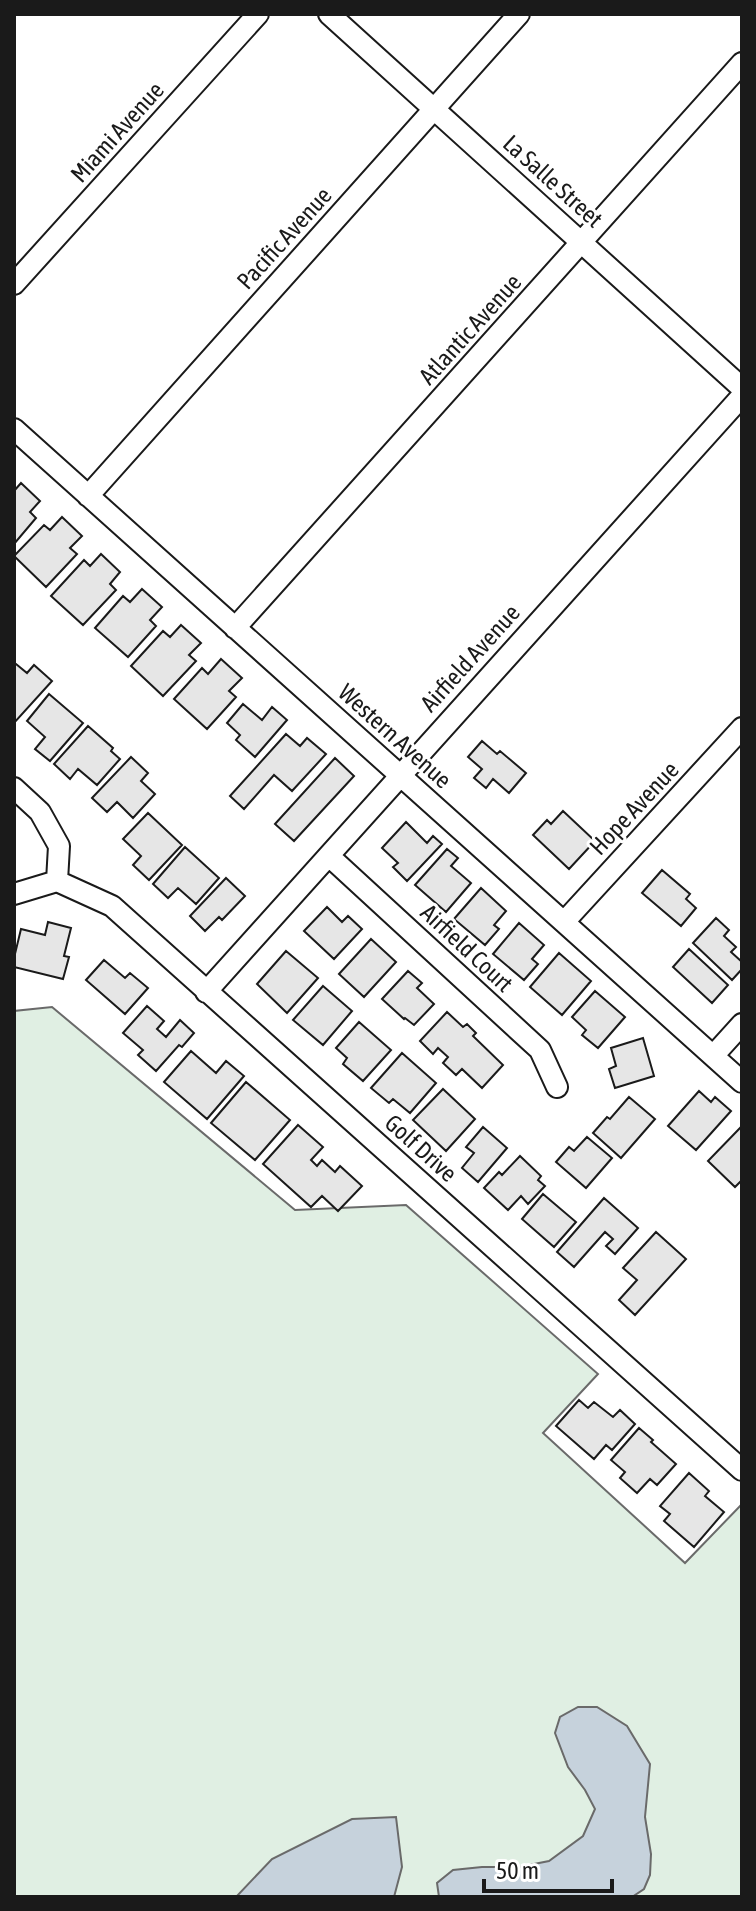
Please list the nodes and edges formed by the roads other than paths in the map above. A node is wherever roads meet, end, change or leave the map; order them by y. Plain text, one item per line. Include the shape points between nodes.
1 (258, 14) edge
2 (329, 14) edge
3 (519, 14) edge
4 (742, 63) edge
5 (435, 109) junction
6 (582, 243) junction
7 (14, 284) edge
8 (742, 388) edge
9 (742, 396) edge
10 (14, 429) edge
11 (88, 496) junction
12 (235, 628) junction
13 (742, 728) edge
14 (400, 775) junction
15 (14, 788) edge
16 (329, 856) junction
17 (57, 881) junction
18 (14, 894) edge
19 (564, 922) junction
20 (206, 992) junction
21 (742, 1024) edge
22 (713, 1056) junction
23 (742, 1082) edge
24 (557, 1087) dead end
25 (742, 1470) edge

1 - 7 street, Miami Avenue
2 - 5 street, La Salle Street
3 - 5 street, Pacific Avenue
4 - 6 street, Atlantic Avenue
5 - 6 street, La Salle Street
5 - 11 street, Pacific Avenue
6 - 8 street, La Salle Street
6 - 12 street, Atlantic Avenue
9 - 14 street, Airfield Avenue
10 - 11 street, Western Avenue
11 - 12 street, Western Avenue
12 - 14 street, Western Avenue
13 - 19 street, Hope Avenue
14 - 16 street, Airfield Avenue
14 - 19 street, Western Avenue
15 - 17 street via 40,812 59,846
16 - 20 street, Airfield Avenue
16 - 24 street, Airfield Court via 540,1050
17 - 18 street
17 - 20 street, Golf Drive via 112,906
19 - 22 street, Western Avenue
20 - 25 street, Golf Drive
21 - 22 street
22 - 23 street, Western Avenue

